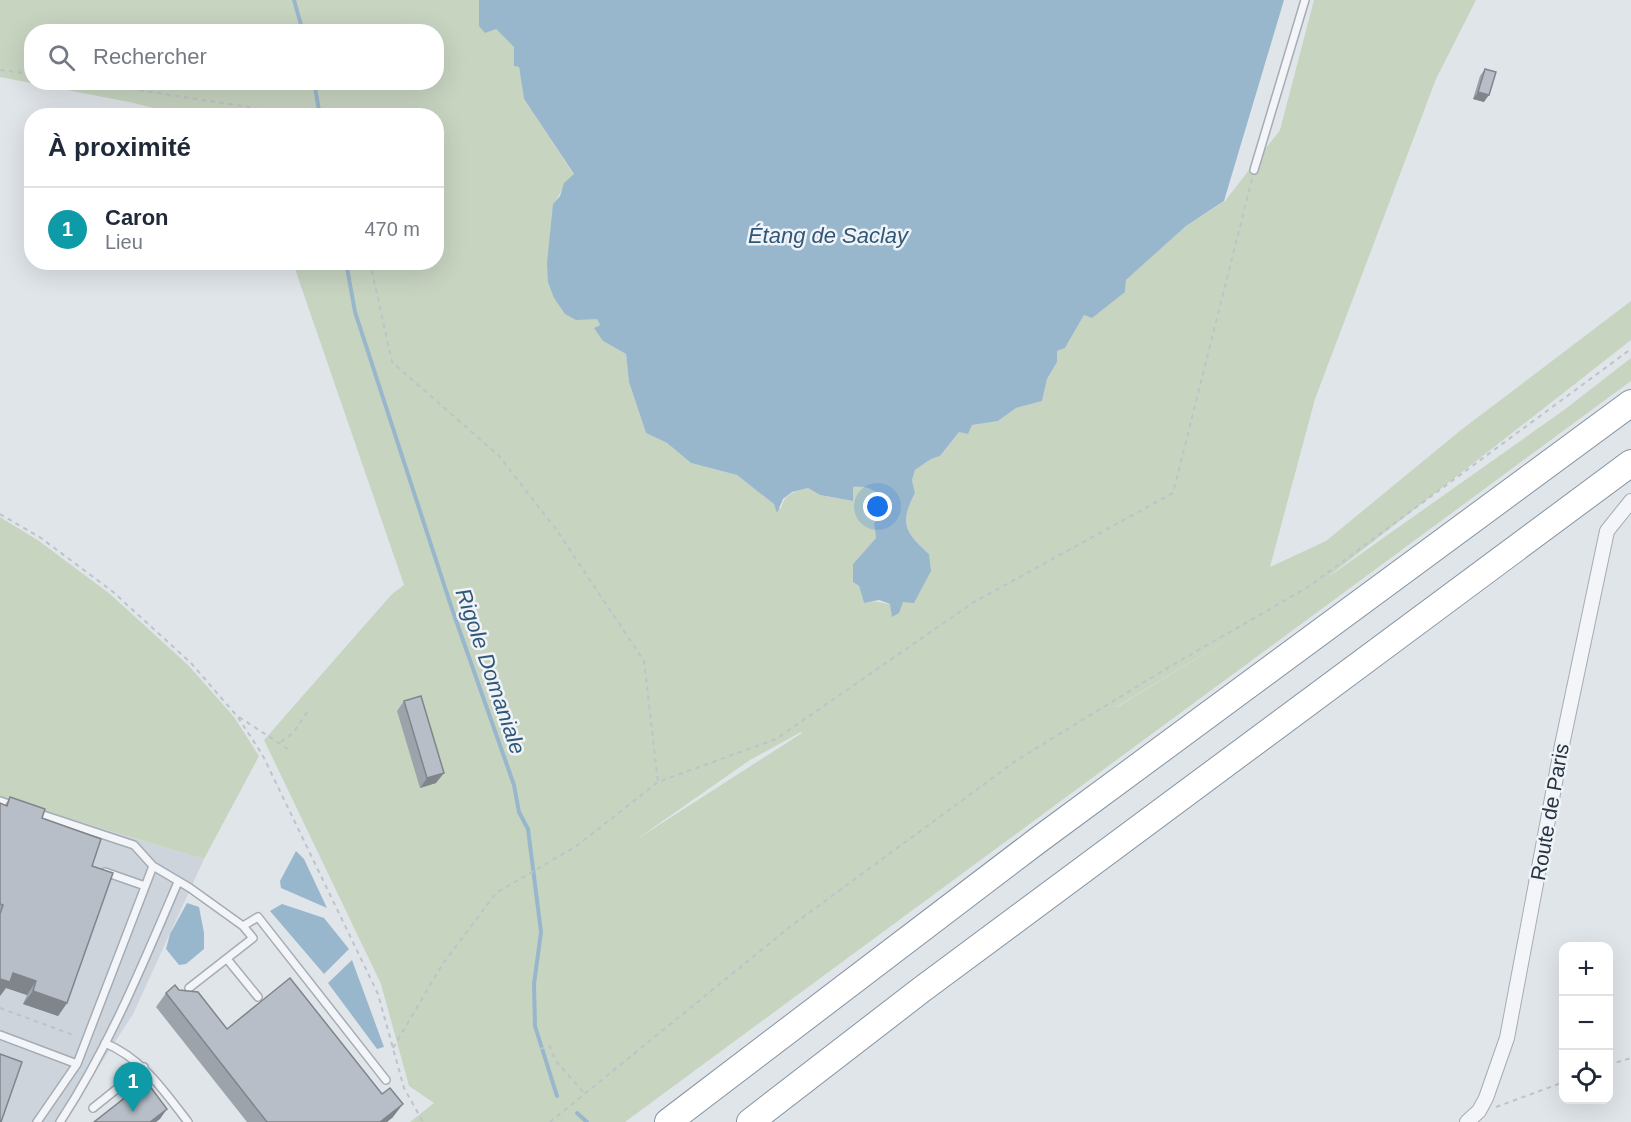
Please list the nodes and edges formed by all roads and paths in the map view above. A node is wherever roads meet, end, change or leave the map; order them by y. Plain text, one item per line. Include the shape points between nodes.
1 (1305, 0) edge
2 (0, 70) edge
3 (24, 73) edge
4 (138, 90) edge
5 (255, 108) edge
6 (1254, 170) joint
7 (372, 270) edge
8 (1631, 349) edge
9 (1631, 403) edge
10 (1631, 463) edge
11 (1631, 501) edge
12 (0, 514) edge
13 (310, 708) dead end
14 (237, 716) junction
15 (281, 742) junction
16 (291, 751) dead end
17 (658, 782) junction
18 (0, 801) edge
19 (22, 809) edge
20 (34, 812) edge
21 (153, 866) junction
22 (94, 868) edge
23 (178, 882) junction
24 (145, 886) junction
25 (243, 926) junction
26 (227, 959) junction
27 (189, 988) dead end
28 (258, 997) dead end
29 (0, 1008) edge
30 (0, 1035) edge
31 (87, 1041) junction
32 (105, 1043) junction
33 (393, 1048) junction
34 (540, 1049) dead end
35 (1631, 1058) edge
36 (1613, 1063) edge
37 (77, 1064) junction
38 (144, 1067) junction
39 (386, 1080) dead end
40 (1559, 1084) edge
41 (585, 1094) junction
42 (93, 1107) dead end
43 (1479, 1111) junction
44 (37, 1122) edge
45 (60, 1122) edge
46 (188, 1122) edge
47 (423, 1122) edge
48 (550, 1122) edge
49 (668, 1122) edge
50 (750, 1122) edge
51 (1467, 1122) edge

1 - 6 lane
2 - 3 path
4 - 5 path
6 - 17 path via 1173,493 974,602 776,739
7 - 17 path via 392,362 499,456 556,529 644,661
8 - 41 path via 1308,587 1017,760 791,926
9 - 49 highway via 1028,848
10 - 50 highway via 921,990
11 - 43 street, Route de Paris via 1607,531 1507,1038
12 - 14 path via 112,591 191,663
13 - 15 path via 293,733
14 - 15 path
14 - 33 path via 262,754 378,994
15 - 16 path
17 - 33 path via 575,847 495,893 442,965
18 - 19 lane
20 - 21 lane via 134,845
21 - 23 lane
21 - 24 lane
22 - 24 lane
23 - 25 lane
23 - 32 lane
24 - 31 lane
25 - 26 lane via 253,938
25 - 39 lane via 258,917
26 - 27 lane
26 - 28 lane
29 - 31 path
30 - 37 lane
31 - 37 lane
32 - 38 lane via 124,1051
32 - 45 lane via 84,1086
33 - 47 path via 404,1088
34 - 41 path via 550,1046 555,1060
35 - 36 path
37 - 44 lane
38 - 42 lane
38 - 46 lane
40 - 43 path
41 - 48 path
43 - 51 street, Route de Paris

